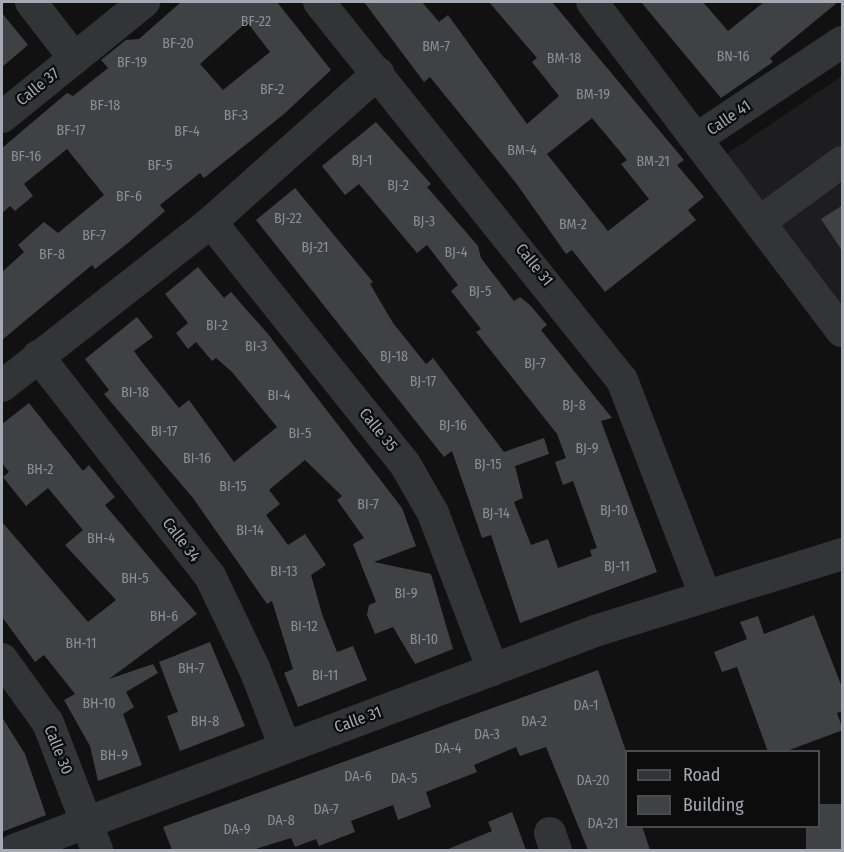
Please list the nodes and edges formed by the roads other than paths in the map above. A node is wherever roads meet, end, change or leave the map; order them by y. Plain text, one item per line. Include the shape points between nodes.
1 (31, 2) edge
2 (144, 2) edge
3 (319, 2) edge
4 (592, 2) edge
5 (843, 42) edge
6 (74, 58) junction
7 (378, 73) junction
8 (2, 117) edge
9 (699, 137) junction
10 (843, 162) edge
11 (761, 220) junction
12 (211, 222) junction
13 (843, 331) edge
14 (38, 356) junction
15 (2, 386) edge
16 (843, 554) edge
17 (705, 595) junction
18 (2, 659) edge
19 (493, 670) junction
20 (285, 747) junction
21 (92, 837) edge
22 (14, 850) edge

1 - 6 street, Calle 37
2 - 6 street, Calle 37
3 - 7 street, Calle 31
4 - 9 street, Calle 41
5 - 9 street, Calle 41
6 - 8 street, Calle 37
7 - 12 street
7 - 17 street, Calle 31 via 622,380
9 - 11 street via 733,191
10 - 11 street
11 - 13 street
12 - 14 street
12 - 19 street, Calle 35 via 405,465 433,513
14 - 15 street
14 - 20 street, Calle 34 via 210,576 255,670
16 - 17 street, Calle 31
17 - 19 street, Calle 31
18 - 21 street, Calle 30 via 48,723
19 - 20 street, Calle 31
20 - 21 street, Calle 31
21 - 22 street, Calle 31

